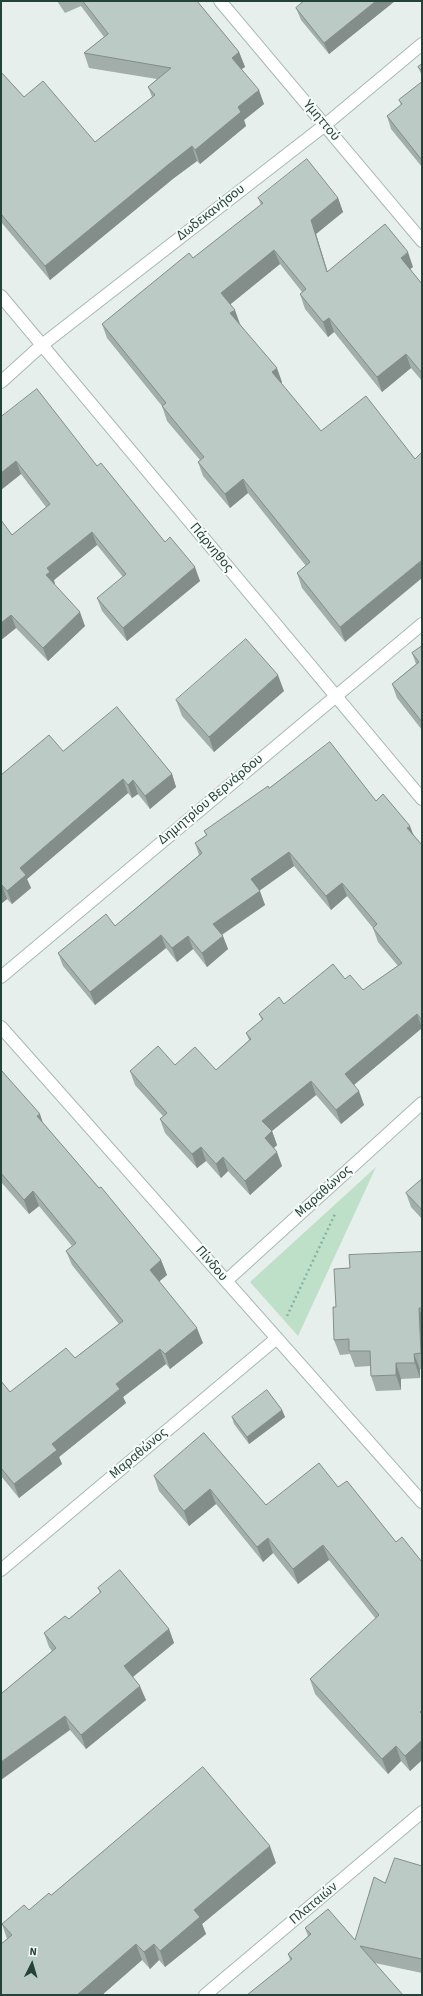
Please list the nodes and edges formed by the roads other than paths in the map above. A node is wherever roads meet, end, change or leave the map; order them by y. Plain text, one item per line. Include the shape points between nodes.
1 (220, 1) edge
2 (422, 44) edge
3 (324, 125) junction
4 (422, 241) edge
5 (1, 296) edge
6 (42, 345) junction
7 (1, 382) edge
8 (422, 624) edge
9 (336, 696) junction
10 (422, 799) edge
11 (1, 977) edge
12 (1, 1026) edge
13 (422, 1103) edge
14 (226, 1281) junction
15 (276, 1338) junction
16 (422, 1502) edge
17 (1, 1570) edge
18 (422, 1812) edge
19 (205, 1995) edge

1 - 3 street, Υμηττού
2 - 3 street, Δωδεκανήσου
3 - 4 street, Υμηττού
3 - 6 street, Δωδεκανήσου
5 - 6 street, Πάρνηθος
6 - 7 street, Δωδεκανήσου
6 - 9 street, Πάρνηθος
8 - 9 street, Δημητρίου Βερνάρδου
9 - 10 street, Πάρνηθος
9 - 11 street, Δημητρίου Βερνάρδου
12 - 14 street, Πίνδου
13 - 14 street, Μαραθώνος
14 - 15 street, Πίνδου
15 - 16 street, Πίνδου
15 - 17 street, Μαραθώνος
18 - 19 street, Πλαταιών

